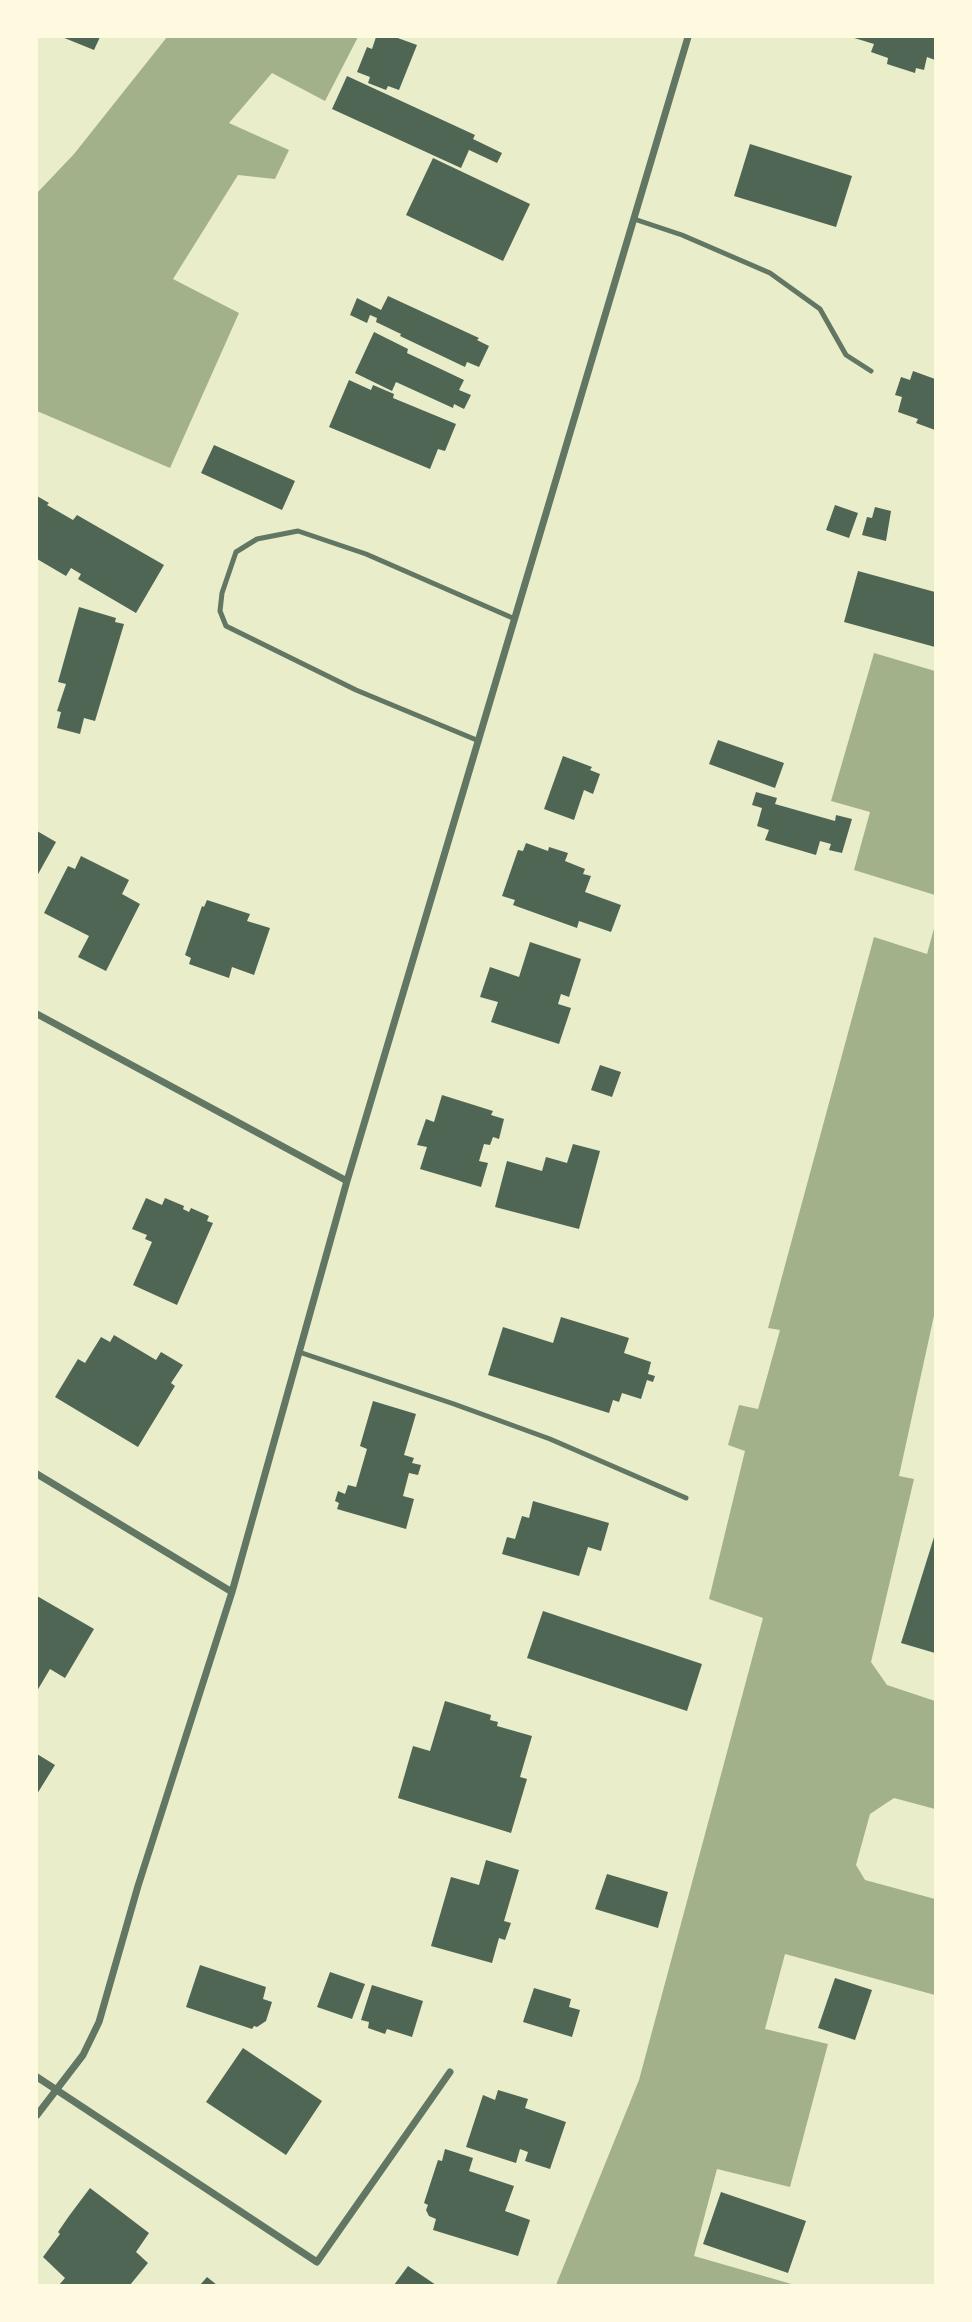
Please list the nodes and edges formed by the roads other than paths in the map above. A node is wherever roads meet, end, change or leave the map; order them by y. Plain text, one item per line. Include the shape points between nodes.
1 (688, 37) edge
2 (634, 219) junction
3 (871, 371) dead end
4 (515, 619) junction
5 (478, 741) junction
6 (37, 1014) edge
7 (347, 1181) junction
8 (299, 1352) junction
9 (37, 1474) edge
10 (686, 1498) dead end
11 (232, 1592) junction
12 (450, 2072) dead end
13 (37, 2077) edge
14 (56, 2091) junction
15 (37, 2115) edge

1 - 2 street
2 - 3 lane via 770,273 820,309 846,355
2 - 4 street
4 - 5 street
4 - 5 lane via 366,554 298,531 257,539 236,552 222,593 220,611 226,626 356,690
5 - 7 street
6 - 7 street
7 - 8 street
8 - 10 lane via 550,1439
8 - 11 street
9 - 11 street
11 - 14 street via 99,2022 83,2055
12 - 14 street via 317,2262
13 - 14 street
14 - 15 street

